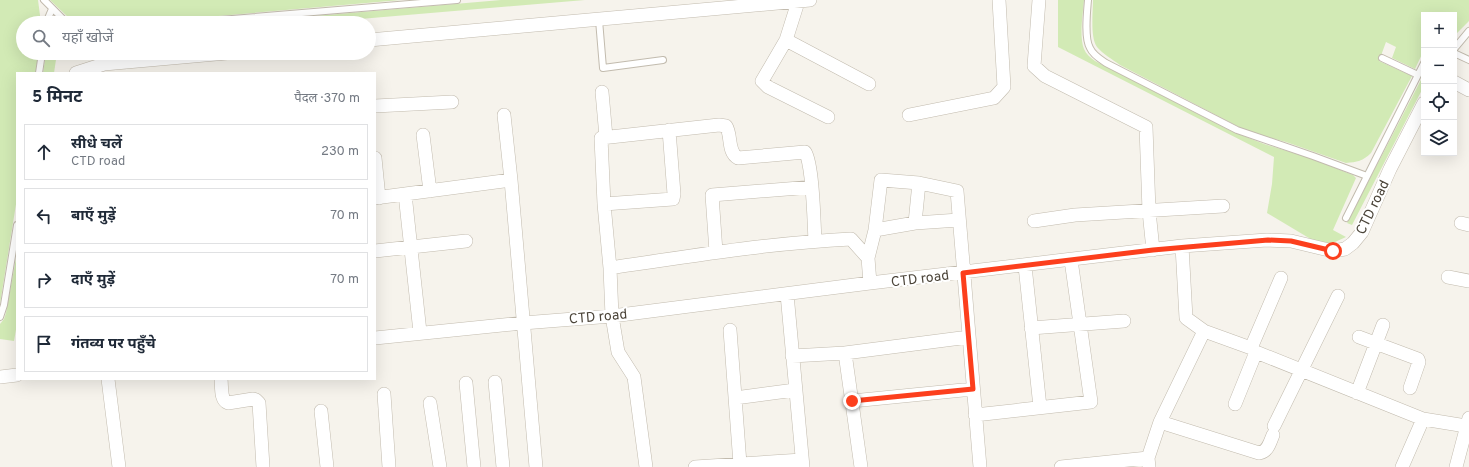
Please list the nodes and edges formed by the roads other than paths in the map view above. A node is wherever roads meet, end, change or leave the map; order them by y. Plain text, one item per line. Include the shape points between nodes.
1 (44, 0) edge
2 (458, 0) edge
3 (999, 0) edge
4 (1039, 0) edge
5 (1088, 0) edge
6 (804, 1) edge
7 (52, 9) junction
8 (49, 16) edge
9 (60, 16) edge
10 (267, 16) edge
11 (599, 20) junction
12 (1469, 31) edge
13 (376, 39) edge
14 (786, 40) junction
15 (1455, 48) edge
16 (1457, 54) edge
17 (1382, 58) dead end
18 (41, 60) edge
19 (149, 60) edge
20 (663, 60) dead end
21 (1469, 60) edge
22 (1421, 69) edge
23 (39, 72) edge
24 (79, 72) edge
25 (1418, 75) junction
26 (868, 84) dead end
27 (1457, 84) edge
28 (1469, 90) edge
29 (602, 92) dead end
30 (452, 102) dead end
31 (376, 106) edge
32 (1421, 109) edge
33 (504, 115) dead end
34 (909, 115) dead end
35 (828, 117) dead end
36 (669, 130) junction
37 (423, 135) dead end
38 (606, 137) junction
39 (1367, 176) junction
40 (376, 178) edge
41 (511, 180) junction
42 (919, 183) junction
43 (812, 187) junction
44 (430, 191) junction
45 (405, 194) junction
46 (377, 198) edge
47 (604, 204) junction
48 (1223, 206) dead end
49 (1149, 211) junction
50 (1346, 218) dead end
51 (959, 220) junction
52 (1034, 221) dead end
53 (916, 223) junction
54 (875, 230) junction
55 (16, 231) edge
56 (466, 241) dead end
57 (815, 241) junction
58 (1182, 246) junction
59 (410, 247) junction
60 (1153, 250) junction
61 (376, 251) edge
62 (716, 252) junction
63 (868, 258) junction
64 (1071, 260) junction
65 (1025, 266) junction
66 (610, 268) junction
67 (963, 273) junction
68 (1448, 277) dead end
69 (1281, 278) dead end
70 (1469, 281) edge
71 (870, 283) junction
72 (787, 294) junction
73 (1338, 296) dead end
74 (612, 316) junction
75 (0, 317) edge
76 (1124, 321) dead end
77 (523, 322) junction
78 (1080, 323) junction
79 (1383, 325) dead end
80 (1031, 328) junction
81 (730, 330) dead end
82 (1204, 331) junction
83 (420, 332) junction
84 (1359, 337) dead end
85 (376, 338) edge
86 (969, 338) junction
87 (1376, 343) junction
88 (1254, 350) junction
89 (845, 353) junction
90 (792, 356) junction
91 (1303, 370) junction
92 (16, 373) edge
93 (0, 377) edge
94 (108, 380) edge
95 (221, 380) edge
96 (495, 382) dead end
97 (466, 383) dead end
98 (1410, 388) dead end
99 (973, 389) junction
100 (795, 390) junction
101 (1357, 393) junction
102 (384, 394) dead end
103 (735, 398) junction
104 (852, 401) junction
105 (430, 403) dead end
106 (1235, 404) dead end
107 (1040, 407) junction
108 (321, 411) dead end
109 (975, 415) junction
110 (1423, 420) junction
111 (1160, 422) junction
112 (1467, 422) edge
113 (802, 463) edge
114 (1148, 463) edge
115 (740, 464) junction
116 (722, 466) edge
117 (119, 467) edge
118 (263, 467) edge
119 (327, 467) edge
120 (389, 467) edge
121 (440, 467) edge
122 (474, 467) edge
123 (503, 467) edge
124 (536, 467) edge
125 (646, 467) edge
126 (695, 467) edge
127 (861, 467) edge
128 (980, 467) edge
129 (1060, 467) edge
130 (1402, 467) edge
131 (1456, 467) edge

1 - 7 lane
2 - 10 lane
3 - 34 street via 1004,87 994,98
4 - 49 street via 1034,66 1045,76 1146,127
5 - 39 lane via 1086,24 1089,47 1106,63 1237,130
6 - 11 street
6 - 14 street
7 - 8 lane
7 - 9 lane
11 - 13 street
11 - 20 lane via 603,68
12 - 15 lane
14 - 26 street
14 - 35 street via 762,81 768,87
16 - 21 lane
17 - 25 lane
18 - 23 lane
19 - 24 street via 104,64
22 - 25 lane
25 - 39 lane
27 - 28 street
29 - 38 street
30 - 31 street
32 - 58 street, CTD road via 1362,232 1345,249 1333,251 1291,241 1268,240
33 - 41 street
36 - 38 street
36 - 43 street via 726,126 730,145 738,158 805,152
36 - 47 street via 673,199
37 - 44 street
38 - 47 street via 601,138
39 - 50 lane
40 - 46 street
41 - 44 street
41 - 77 street
42 - 51 street via 957,191
42 - 53 street
42 - 54 street via 881,180
43 - 57 street
43 - 62 street via 712,195
44 - 45 street
45 - 46 street
45 - 59 street
47 - 66 street
48 - 49 street
49 - 52 street via 1076,215
49 - 60 street
51 - 53 street
51 - 67 street
53 - 54 street
54 - 63 street
55 - 75 lane
56 - 59 street
57 - 62 street
57 - 63 street via 851,239
58 - 60 street, CTD road
58 - 82 street via 1186,318
59 - 61 street
59 - 83 street
60 - 64 street, CTD road
62 - 66 street
63 - 71 street
64 - 65 street, CTD road
64 - 78 street
65 - 67 street, CTD road
65 - 80 street
66 - 74 street
67 - 71 street, CTD road
67 - 86 street
68 - 70 street
69 - 88 street
71 - 72 street, CTD road
72 - 74 street, CTD road
72 - 90 street
73 - 91 street
74 - 77 street, CTD road
74 - 125 street via 618,352 634,377
76 - 78 street
77 - 83 street, CTD road
77 - 124 street
78 - 80 street
78 - 107 street via 1092,402
79 - 87 street
80 - 107 street
81 - 103 street
82 - 88 street
82 - 111 street
83 - 85 street, CTD road
84 - 87 street
86 - 89 street
86 - 99 street
87 - 98 street via 1418,359
87 - 101 street
88 - 91 street
88 - 106 street
89 - 90 street
89 - 104 street
90 - 100 street
91 - 101 street
91 - 111 street via 1266,450 1262,453
92 - 93 street
94 - 117 street
95 - 118 street via 225,402 253,399 259,403
96 - 123 street
97 - 122 street
99 - 104 street
99 - 109 street
100 - 103 street
100 - 113 street
101 - 110 street
102 - 120 street
103 - 115 street
104 - 127 street
105 - 121 street
107 - 109 street
108 - 119 street
109 - 128 street
110 - 112 street
110 - 130 street
111 - 114 street
112 - 131 street
113 - 115 street
114 - 129 street
115 - 116 street
116 - 126 street

